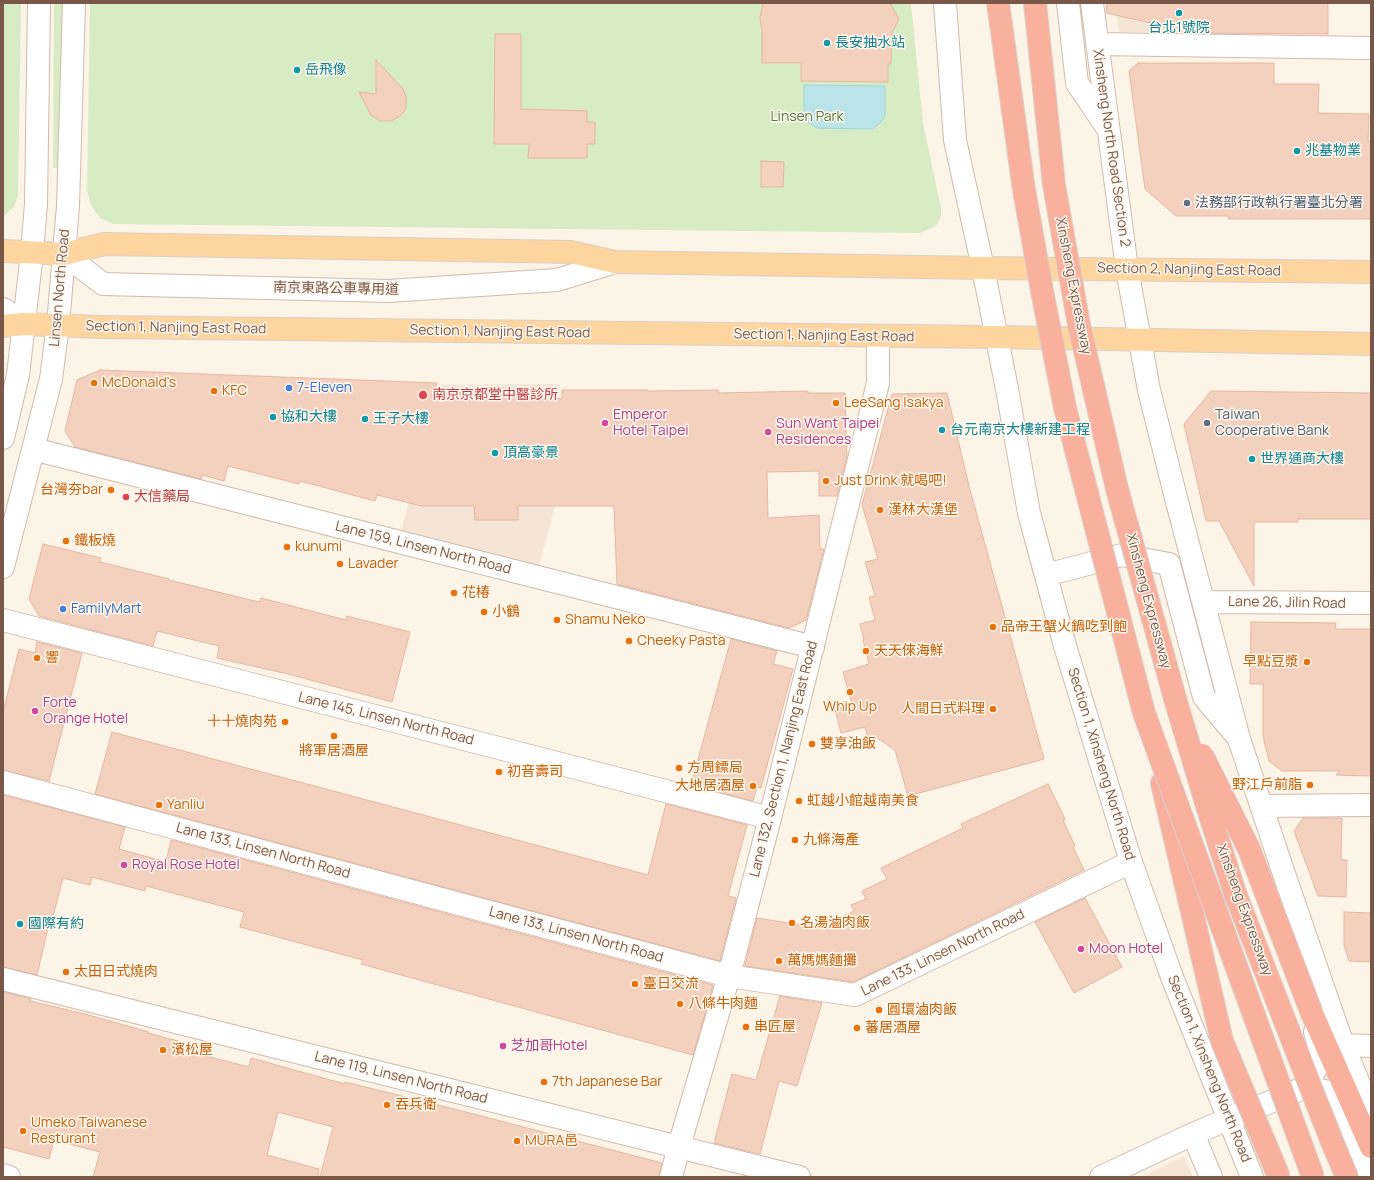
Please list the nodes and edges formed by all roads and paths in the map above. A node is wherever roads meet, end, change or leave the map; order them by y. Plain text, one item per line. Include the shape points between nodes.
1 (39, 3) edge
2 (74, 3) edge
3 (945, 3) edge
4 (998, 3) edge
5 (1035, 3) edge
6 (1068, 3) edge
7 (1092, 3) edge
8 (1097, 44) junction
9 (1371, 48) edge
10 (1109, 131) junction
11 (3, 251) edge
12 (32, 253) junction
13 (64, 254) junction
14 (615, 262) junction
15 (983, 268) junction
16 (1127, 269) junction
17 (1371, 272) edge
18 (3, 310) edge
19 (14, 325) edge
20 (58, 326) junction
21 (878, 337) junction
22 (996, 338) junction
23 (1139, 340) junction
24 (1371, 344) edge
25 (3, 438) edge
26 (33, 449) junction
27 (3, 567) edge
28 (1046, 575) junction
29 (1204, 602) junction
30 (1371, 603) edge
31 (3, 620) edge
32 (813, 647) junction
33 (1176, 702) junction
34 (1149, 731) junction
35 (1239, 740) junction
36 (3, 782) edge
37 (1371, 805) edge
38 (1261, 806) junction
39 (770, 818) junction
40 (1131, 862) junction
41 (1282, 868) junction
42 (729, 976) junction
43 (3, 979) edge
44 (1343, 1045) junction
45 (1371, 1046) edge
46 (1306, 1087) junction
47 (1371, 1113) edge
48 (1228, 1119) junction
49 (1193, 1134) junction
50 (679, 1146) junction
51 (1371, 1148) edge
52 (3, 1175) edge
53 (9, 1177) edge
54 (671, 1177) edge
55 (799, 1177) edge
56 (1102, 1177) edge
57 (1211, 1177) edge
58 (1252, 1177) edge
59 (1279, 1177) edge
60 (1313, 1177) edge
61 (1347, 1177) edge
62 (1371, 1177) edge

1 - 12 street via 36,190
2 - 13 street, Linsen North Road via 68,206
3 - 15 street via 955,140
4 - 34 highway, Xinsheng Expressway, bridge via 1024,190 1066,408
5 - 33 highway, Xinsheng Expressway, bridge via 1054,185 1079,324 1117,489
6 - 10 street via 1077,83
7 - 8 street, Xinsheng North Road Section 2
8 - 9 street
8 - 10 street, Xinsheng North Road Section 2
10 - 16 street, Xinsheng North Road Section 2
11 - 12 main road
12 - 13 main road
12 - 19 street
13 - 14 main road via 104,244 571,252
13 - 14 street, 南京東路公車專用道 via 103,284 380,291 557,280
13 - 20 street, Linsen North Road
14 - 15 main road
15 - 16 main road, Section 2, Nanjing East Road
15 - 22 street
16 - 17 main road, Section 2, Nanjing East Road
16 - 23 street, Xinsheng North Road Section 2
18 - 19 street
19 - 20 main road, Section 1, Nanjing East Road
19 - 25 street via 18,375
20 - 21 main road, Section 1, Nanjing East Road
20 - 26 street, Linsen North Road via 51,379
21 - 22 main road, Section 1, Nanjing East Road
21 - 32 street, Lane 132, Section 1, Nanjing East Road via 878,383
22 - 23 main road
22 - 28 street, Section 1, Xinsheng North Road via 1029,513
23 - 24 main road
23 - 29 street via 1148,390
26 - 27 street, Linsen North Road
26 - 32 street, Lane 159, Linsen North Road
28 - 35 street via 1122,555 1169,564 1204,697
28 - 40 street, Section 1, Xinsheng North Road
29 - 30 street, Lane 26, Jilin Road
29 - 35 street
31 - 39 street, Lane 145, Linsen North Road
32 - 39 street, Lane 132, Section 1, Nanjing East Road
33 - 51 highway, bridge via 1249,849 1311,1011
33 - 61 highway, Xinsheng Expressway, bridge via 1236,892
34 - 59 highway, bridge via 1222,1041
34 - 60 highway, Xinsheng Expressway, bridge
35 - 38 street
36 - 42 street, Lane 133, Linsen North Road
37 - 38 street
38 - 41 street
39 - 42 street, Lane 132, Section 1, Nanjing East Road
40 - 42 street, Lane 133, Linsen North Road via 855,995
40 - 48 street, Section 1, Xinsheng North Road via 1172,977
41 - 44 street
41 - 46 street via 1268,886 1322,1057
42 - 50 street, Lane 132, Section 1, Nanjing East Road
43 - 50 street, Lane 119, Linsen North Road
44 - 45 street
44 - 47 street
46 - 48 street
46 - 62 street via 1338,1094
48 - 49 street
48 - 58 street, Section 1, Xinsheng North Road
49 - 56 street
49 - 57 street
50 - 54 street, Lane 132, Section 1, Nanjing East Road
50 - 55 street, Lane 119, Linsen North Road
52 - 53 street

